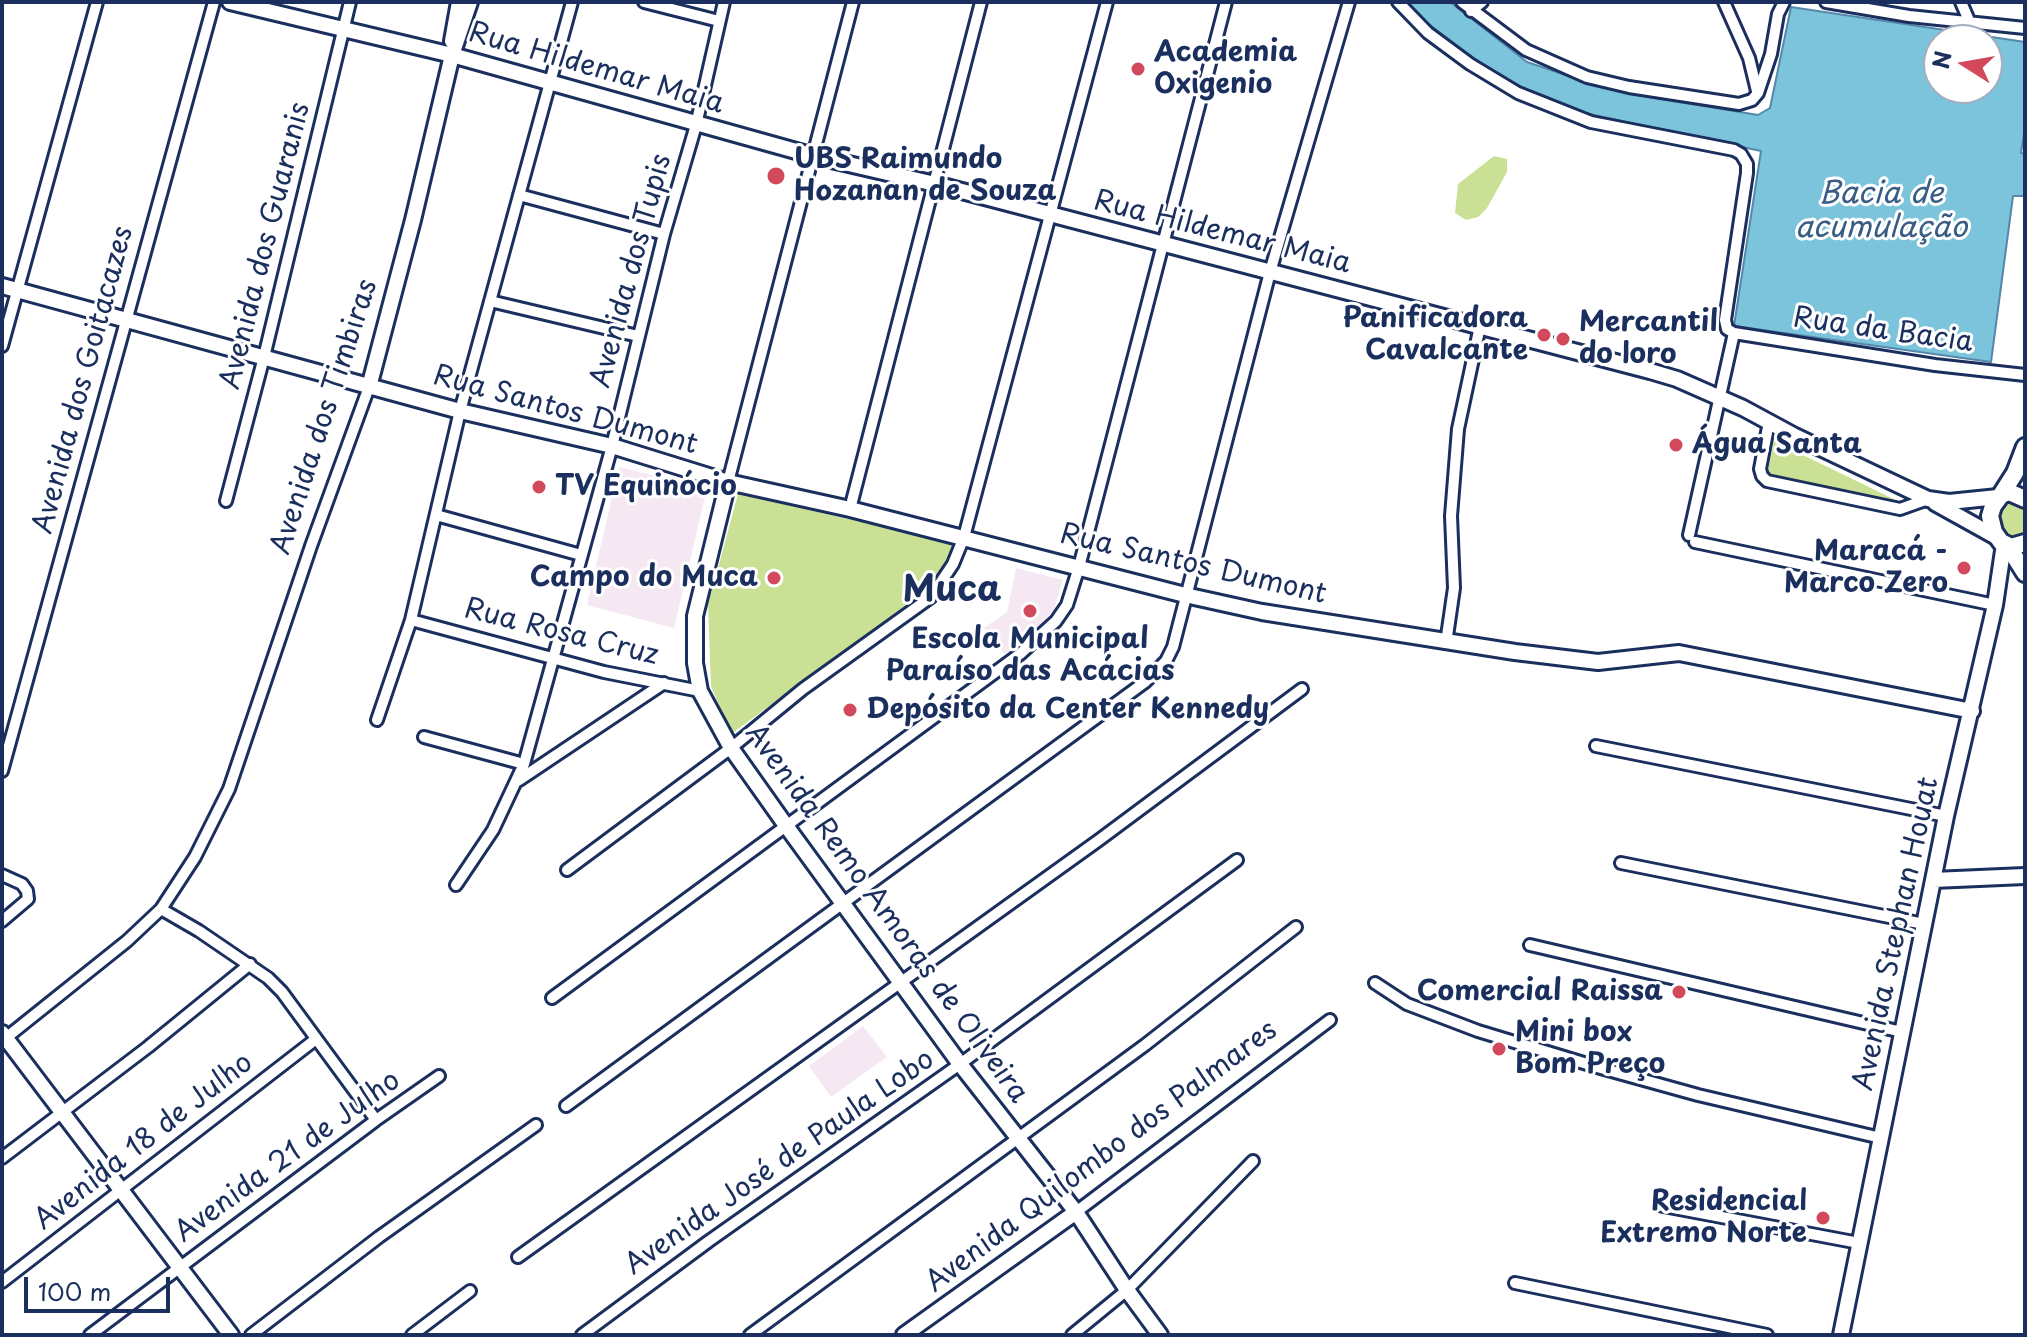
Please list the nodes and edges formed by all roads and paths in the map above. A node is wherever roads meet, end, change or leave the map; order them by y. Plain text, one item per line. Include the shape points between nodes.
1 (97, 2) edge
2 (214, 2) edge
3 (230, 2) edge
4 (350, 2) edge
5 (459, 2) edge
6 (470, 2) edge
7 (572, 2) edge
8 (644, 2) edge
9 (724, 2) edge
10 (853, 2) edge
11 (981, 2) edge
12 (1107, 2) edge
13 (1226, 2) edge
14 (1349, 2) edge
15 (1398, 2) edge
16 (1462, 2) edge
17 (1482, 2) edge
18 (1724, 2) edge
19 (1784, 2) edge
20 (1961, 2) edge
21 (1834, 3) edge
22 (1471, 11) junction
23 (719, 21) junction
24 (1970, 23) junction
25 (2025, 28) edge
26 (344, 29) junction
27 (452, 55) junction
28 (549, 84) junction
29 (1758, 93) junction
30 (696, 125) junction
31 (814, 156) junction
32 (935, 184) junction
33 (519, 195) junction
34 (1050, 216) junction
35 (664, 234) junction
36 (1163, 243) junction
37 (1270, 272) junction
38 (2, 286) edge
39 (19, 291) junction
40 (490, 301) junction
41 (125, 321) junction
42 (1480, 326) junction
43 (1734, 333) junction
44 (638, 336) junction
45 (2, 346) edge
46 (264, 357) junction
47 (2025, 375) edge
48 (369, 387) junction
49 (1718, 397) junction
50 (460, 411) junction
51 (1769, 422) junction
52 (612, 446) junction
53 (2025, 447) edge
54 (728, 482) junction
55 (1999, 496) junction
56 (1928, 499) junction
57 (2025, 499) edge
58 (226, 501) dead end
59 (850, 509) junction
60 (436, 515) junction
61 (964, 537) junction
62 (2012, 549) edge
63 (581, 555) junction
64 (1079, 567) junction
65 (2025, 573) edge
66 (1185, 595) junction
67 (1995, 605) junction
68 (411, 620) junction
69 (1446, 643) junction
70 (555, 659) junction
71 (664, 683) junction
72 (1302, 689) dead end
73 (700, 691) junction
74 (1972, 711) junction
75 (377, 720) dead end
76 (424, 737) dead end
77 (1596, 746) dead end
78 (731, 748) junction
79 (524, 764) junction
80 (2, 771) edge
81 (517, 781) junction
82 (1946, 816) junction
83 (787, 827) junction
84 (1237, 860) dead end
85 (1621, 863) dead end
86 (567, 870) dead end
87 (2, 875) edge
88 (2025, 876) edge
89 (1933, 880) junction
90 (456, 885) dead end
91 (844, 903) junction
92 (161, 909) junction
93 (2, 921) edge
94 (1924, 924) junction
95 (1296, 927) dead end
96 (1530, 945) dead end
97 (250, 964) junction
98 (900, 982) junction
99 (1375, 983) dead end
100 (552, 998) dead end
101 (1330, 1020) dead end
102 (1902, 1032) junction
103 (3, 1037) edge
104 (316, 1039) junction
105 (960, 1064) junction
106 (439, 1076) dead end
107 (566, 1106) dead end
108 (60, 1113) junction
109 (376, 1120) junction
110 (536, 1125) dead end
111 (1881, 1138) junction
112 (1017, 1139) junction
113 (2, 1158) edge
114 (1253, 1161) dead end
115 (120, 1192) junction
116 (1658, 1205) dead end
117 (1076, 1212) junction
118 (1859, 1243) junction
119 (518, 1257) dead end
120 (178, 1267) junction
121 (2, 1282) edge
122 (1515, 1283) dead end
123 (1127, 1290) junction
124 (470, 1291) dead end
125 (90, 1335) edge
126 (231, 1335) edge
127 (251, 1335) edge
128 (412, 1335) edge
129 (582, 1335) edge
130 (750, 1335) edge
131 (904, 1335) edge
132 (1072, 1335) edge
133 (1160, 1335) edge
134 (1767, 1335) edge
135 (1841, 1335) edge

1 - 39 street
2 - 41 street, Avenida dos Goitacazes
3 - 26 main road, Rua Hildemar Maia
4 - 26 street, Avenida dos Guaranis
5 - 27 main road, Avenida dos Timbiras
6 - 27 main road, Avenida dos Timbiras
7 - 28 street
8 - 23 street
9 - 23 street, Avenida dos Tupis
10 - 31 street
11 - 32 street
12 - 34 street
13 - 36 street
14 - 37 street
15 - 43 street via 1428,33 1518,93 1591,122 1734,150 1744,158 1747,173 1725,320
16 - 22 street
17 - 22 street
18 - 29 street
19 - 29 street
20 - 24 street
21 - 24 street
22 - 29 street via 1526,50 1608,83 1732,104 1746,103
23 - 30 street, Avenida dos Tupis
24 - 25 street
26 - 27 main road, Rua Hildemar Maia
26 - 46 street, Avenida dos Guaranis
27 - 28 main road, Rua Hildemar Maia
27 - 48 main road, Avenida dos Timbiras
28 - 30 main road, Rua Hildemar Maia
28 - 33 street
30 - 31 main road, Rua Hildemar Maia
30 - 35 street, Avenida dos Tupis
31 - 32 main road, Rua Hildemar Maia
31 - 54 street
32 - 34 main road, Rua Hildemar Maia
32 - 59 street
33 - 35 street
33 - 40 street
34 - 36 main road, Rua Hildemar Maia
34 - 61 street
35 - 44 street, Avenida dos Tupis
36 - 37 main road, Rua Hildemar Maia
36 - 64 street
37 - 42 main road, Rua Hildemar Maia
37 - 66 street
38 - 39 main road, Rua Santos Dumont
39 - 41 main road, Rua Santos Dumont
39 - 45 street
40 - 44 street
40 - 50 street
41 - 46 main road, Rua Santos Dumont
41 - 80 street, Avenida dos Goitacazes
42 - 49 main road, Rua Hildemar Maia via 1677,379
42 - 69 street via 1458,429 1451,516 1454,588
43 - 47 street, Rua da Bacia
43 - 49 street
44 - 52 street, Avenida dos Tupis
46 - 48 main road, Rua Santos Dumont
46 - 58 street, Avenida dos Guaranis
48 - 50 main road, Rua Santos Dumont
48 - 92 street, Avenida dos Timbiras via 229,789
49 - 51 main road, Rua Hildemar Maia
49 - 67 street via 1692,539
50 - 52 main road, Rua Santos Dumont
50 - 60 street
51 - 56 main road, Rua Hildemar Maia
51 - 56 street via 1760,469 1767,481 1900,509
52 - 54 main road, Rua Santos Dumont
52 - 63 street, Avenida dos Tupis
53 - 55 main road
54 - 59 main road, Rua Santos Dumont
54 - 73 main road, Avenida Remo Amoras de Oliveira via 695,616
55 - 56 main road, Rua Hildemar Maia
55 - 57 main road via 2009,492
55 - 62 main road via 1990,516
56 - 62 main road
59 - 61 main road, Rua Santos Dumont
60 - 63 street
60 - 68 street
61 - 64 main road, Rua Santos Dumont
61 - 78 street via 931,597
62 - 65 main road
62 - 67 main road, Avenida Stephan Houat
63 - 70 street, Avenida dos Tupis
64 - 66 main road, Rua Santos Dumont
64 - 83 street via 1067,605 1049,631
66 - 69 main road, Rua Santos Dumont
66 - 91 street via 1173,647 1145,682
67 - 74 main road, Avenida Stephan Houat
68 - 70 street, Rua Rosa Cruz
68 - 75 street
69 - 74 main road, Rua Santos Dumont via 1598,662 1673,652
70 - 71 street, Rua Rosa Cruz
70 - 79 street, Avenida dos Tupis
71 - 73 street, Rua Rosa Cruz
71 - 81 street
72 - 98 street
73 - 78 main road, Avenida Remo Amoras de Oliveira
74 - 82 main road, Avenida Stephan Houat
76 - 79 street
77 - 82 street
78 - 83 main road, Avenida Remo Amoras de Oliveira
78 - 86 street
79 - 81 street, Avenida dos Tupis
81 - 90 street via 493,830
82 - 89 main road, Avenida Stephan Houat
83 - 91 main road, Avenida Remo Amoras de Oliveira
83 - 100 street
84 - 105 street, Avenida José de Paula Lobo
85 - 94 street
87 - 93 street via 19,882 28,894
88 - 89 main road
89 - 94 main road, Avenida Stephan Houat
91 - 98 main road, Avenida Remo Amoras de Oliveira
91 - 107 street
92 - 97 street
92 - 103 street, Avenida dos Timbiras
94 - 102 main road, Avenida Stephan Houat
95 - 112 street
96 - 102 street
97 - 104 street via 282,992
97 - 108 street
98 - 105 main road, Avenida Remo Amoras de Oliveira
98 - 119 street
99 - 111 street via 1407,1004 1478,1031 1698,1095
101 - 117 street, Avenida Quilombo dos Palmares
102 - 111 main road, Avenida Stephan Houat
103 - 108 main road
104 - 109 street
104 - 115 street, Avenida 18 de Julho
105 - 112 main road, Avenida Remo Amoras de Oliveira
105 - 129 street, Avenida José de Paula Lobo
106 - 109 street, Avenida 21 de Julho
108 - 113 street
108 - 115 main road
109 - 120 street, Avenida 21 de Julho
110 - 127 street
111 - 118 main road, Avenida Stephan Houat
112 - 117 main road, Avenida Remo Amoras de Oliveira
112 - 130 street
114 - 123 street
115 - 120 main road
115 - 121 street, Avenida 18 de Julho
116 - 118 street
117 - 123 main road, Avenida Remo Amoras de Oliveira
117 - 131 main road, Avenida Quilombo dos Palmares
118 - 135 main road, Avenida Stephan Houat
120 - 125 street, Avenida 21 de Julho
120 - 126 main road
122 - 134 street
123 - 132 street
123 - 133 main road, Avenida Remo Amoras de Oliveira
124 - 128 street

